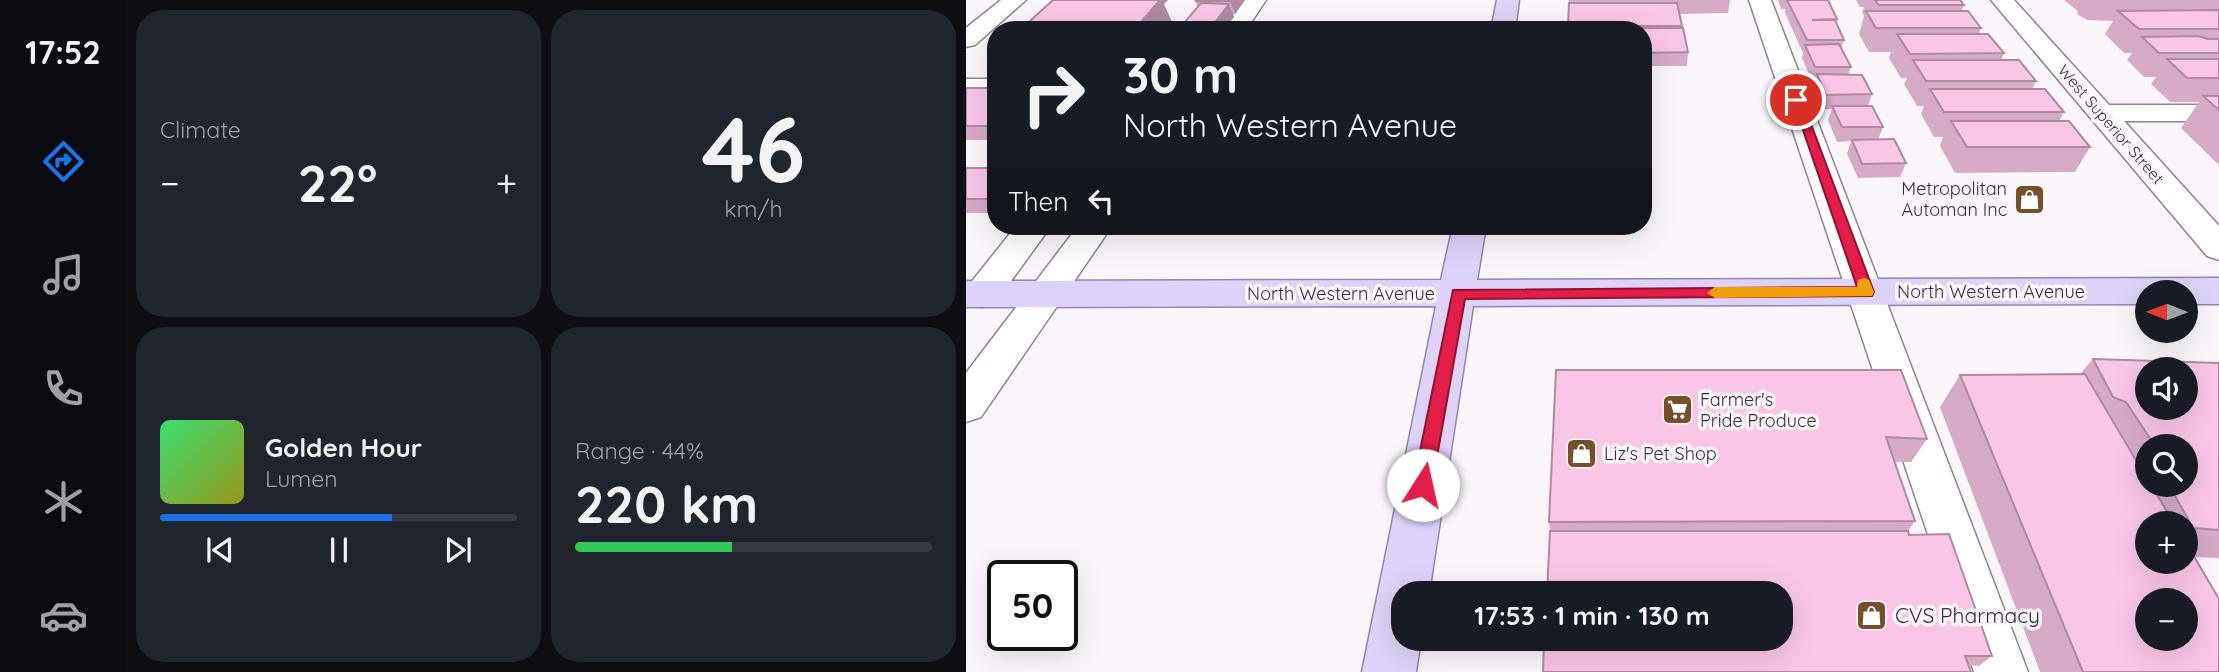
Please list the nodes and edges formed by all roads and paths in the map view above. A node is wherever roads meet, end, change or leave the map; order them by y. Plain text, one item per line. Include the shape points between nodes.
1 (1015, 0) edge
2 (1255, 0) edge
3 (1508, 0) edge
4 (1760, 0) edge
5 (2001, 0) edge
6 (989, 21) edge
7 (1240, 21) edge
8 (1504, 21) edge
9 (987, 23) edge
10 (966, 40) edge
11 (966, 87) edge
12 (987, 87) edge
13 (2102, 113) junction
14 (2219, 113) edge
15 (1026, 235) edge
16 (1089, 235) edge
17 (1468, 235) edge
18 (2219, 248) edge
19 (2219, 291) edge
20 (1867, 292) junction
21 (1458, 293) junction
22 (974, 294) edge
23 (1046, 294) junction
24 (966, 405) edge
25 (1389, 672) edge
26 (2001, 672) edge

1 - 6 street
2 - 7 street
3 - 8 main road
4 - 20 street
5 - 13 street, West Superior Street
9 - 10 street
11 - 12 street
13 - 14 street
13 - 18 street, West Superior Street
15 - 22 street
16 - 23 street
17 - 21 main road
19 - 20 main road, North Western Avenue
20 - 21 main road, North Western Avenue
20 - 26 street
21 - 23 main road, North Western Avenue
21 - 25 main road
22 - 23 main road, North Western Avenue
23 - 24 street

